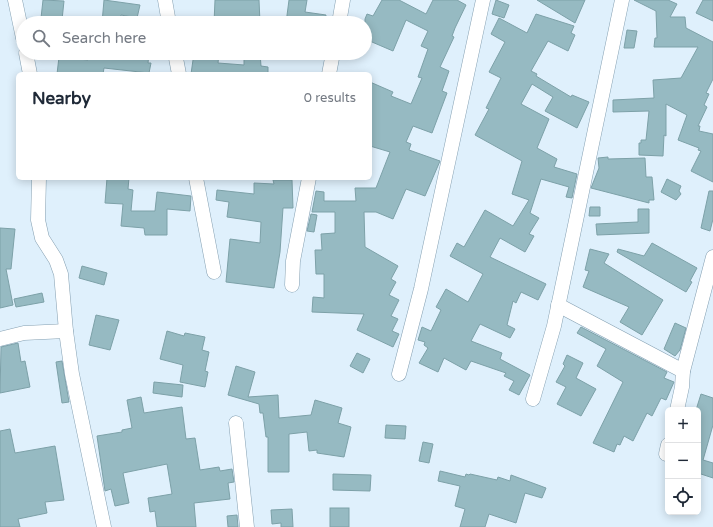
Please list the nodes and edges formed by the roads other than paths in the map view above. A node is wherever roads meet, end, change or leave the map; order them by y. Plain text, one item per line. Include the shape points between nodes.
1 (16, 0) edge
2 (165, 0) edge
3 (343, 0) edge
4 (483, 0) edge
5 (622, 0) edge
6 (19, 16) edge
7 (168, 16) edge
8 (340, 16) edge
9 (27, 60) edge
10 (177, 60) edge
11 (332, 60) edge
12 (30, 72) edge
13 (179, 72) edge
14 (329, 72) edge
15 (39, 180) edge
16 (196, 180) edge
17 (309, 180) edge
18 (713, 257) edge
19 (214, 272) dead end
20 (292, 285) dead end
21 (558, 305) junction
22 (66, 331) junction
23 (0, 339) edge
24 (683, 371) junction
25 (399, 374) dead end
26 (533, 399) dead end
27 (678, 407) edge
28 (236, 423) dead end
29 (104, 527) edge
30 (248, 527) edge

1 - 6 street
2 - 7 street
3 - 8 street
4 - 25 street via 421,289
5 - 21 street
9 - 12 street
10 - 13 street
11 - 14 street
15 - 22 street via 38,220 42,238 56,260 61,274
16 - 19 street
17 - 20 street via 293,261
18 - 24 street
21 - 24 street
21 - 26 street
22 - 23 street via 24,333
22 - 29 street via 72,374
24 - 27 street
28 - 30 street

